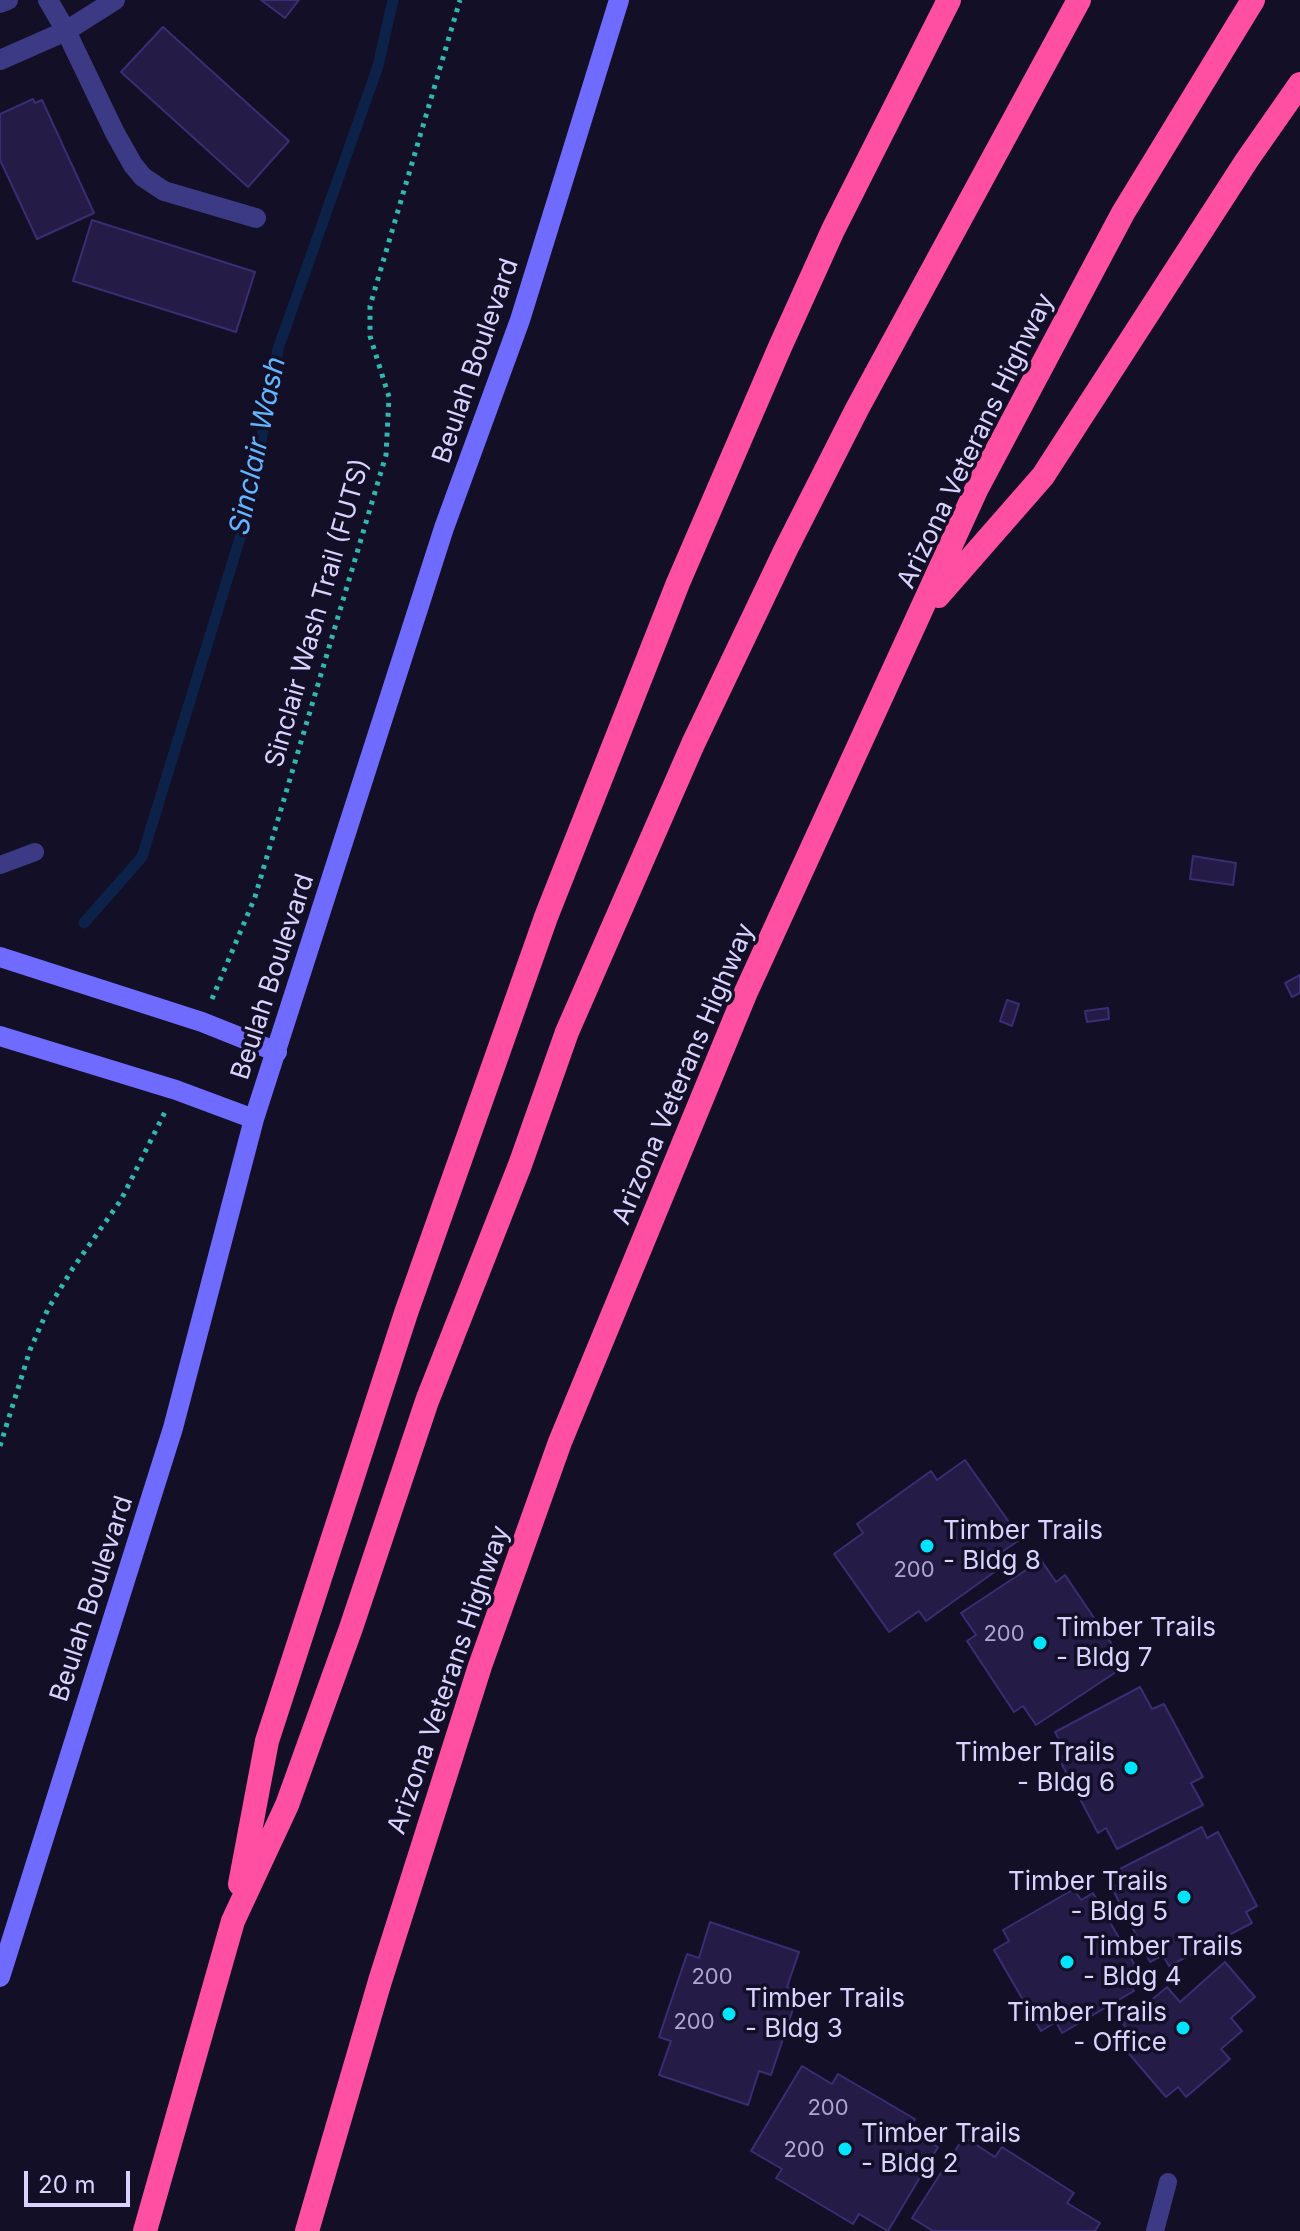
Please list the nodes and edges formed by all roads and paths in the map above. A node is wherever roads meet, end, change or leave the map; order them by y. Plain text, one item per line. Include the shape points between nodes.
1 (8, 0) edge
2 (48, 0) edge
3 (115, 0) edge
4 (460, 0) edge
5 (619, 0) edge
6 (949, 0) edge
7 (1079, 0) edge
8 (1253, 0) edge
9 (0, 3) edge
10 (66, 31) junction
11 (0, 60) edge
12 (1300, 84) edge
13 (256, 218) dead end
14 (920, 615) junction
15 (35, 852) dead end
16 (0, 865) edge
17 (0, 957) edge
18 (212, 999) dead end
19 (0, 1036) edge
20 (277, 1052) junction
21 (167, 1108) dead end
22 (254, 1119) junction
23 (0, 1446) edge
24 (233, 1921) junction
25 (0, 1977) edge
26 (1168, 2182) dead end
27 (145, 2231) edge
28 (307, 2231) edge
29 (1155, 2231) edge

1 - 9 street
2 - 10 street
3 - 10 street
4 - 18 path, Sinclair Wash Trail (FUTS) via 370,306 370,336 389,397 386,455 255,897
5 - 20 main road, Beulah Boulevard via 520,320 444,528
6 - 24 highway via 774,360 678,583 546,917 406,1313 267,1741
7 - 24 highway via 857,409 675,783 567,1032 427,1401 287,1805
8 - 14 highway, Arizona Veterans Highway via 1123,213 977,488
10 - 11 street
10 - 13 street via 115,133 143,177 164,191
12 - 14 highway via 1043,476
14 - 28 highway, Arizona Veterans Highway via 746,992 560,1442 480,1666
15 - 16 lane
17 - 20 main road via 202,1022
19 - 22 main road
20 - 22 main road, Beulah Boulevard
21 - 23 path via 121,1200 48,1309
22 - 25 main road, Beulah Boulevard via 173,1428
24 - 27 highway
26 - 29 lane

